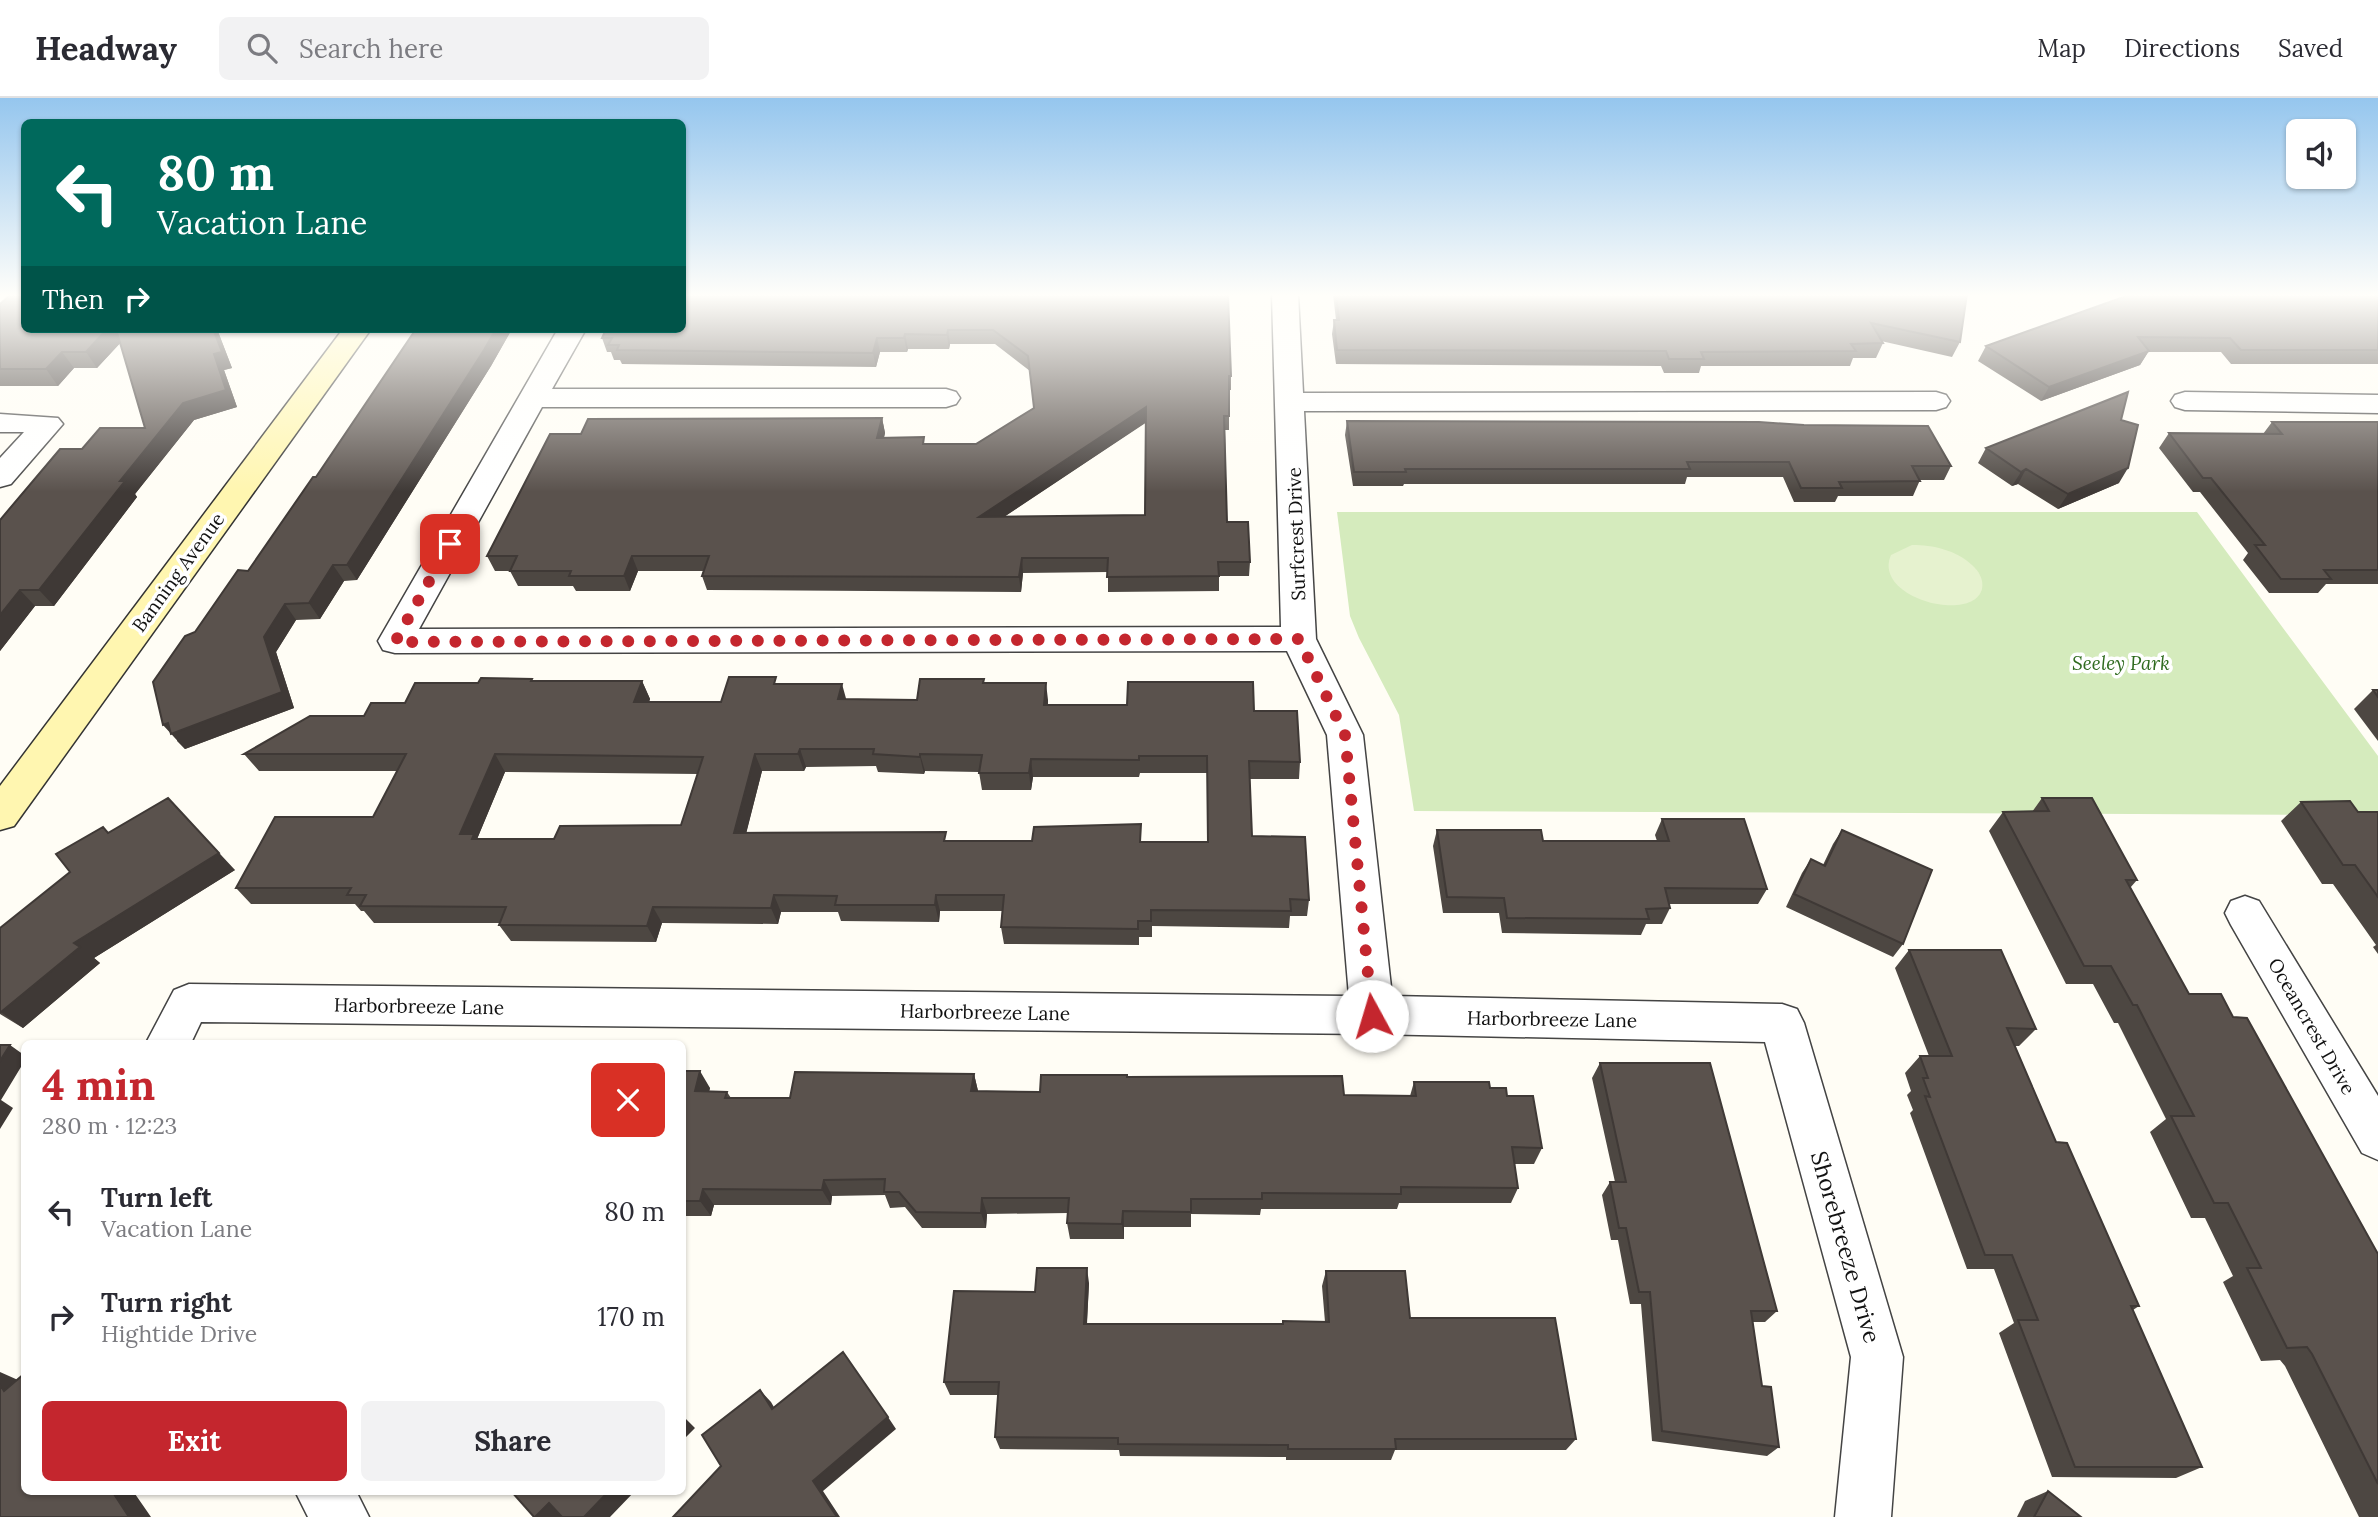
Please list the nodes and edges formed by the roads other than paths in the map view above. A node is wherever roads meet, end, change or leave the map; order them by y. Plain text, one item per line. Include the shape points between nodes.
1 (334, 360) edge
2 (554, 360) edge
3 (1288, 360) edge
4 (533, 398) junction
5 (946, 398) dead end
6 (1936, 401) dead end
7 (2185, 401) dead end
8 (1291, 402) junction
9 (2378, 404) edge
10 (0, 423) edge
11 (0, 477) edge
12 (1299, 639) junction
13 (0, 815) edge
14 (2245, 913) dead end
15 (1372, 1016) junction
16 (1782, 1023) joint
17 (170, 1040) edge
18 (2378, 1138) edge
19 (325, 1495) edge
20 (341, 1517) edge
21 (1863, 1517) edge

1 - 13 street, Banning Avenue
2 - 4 street
3 - 8 street, Surfcrest Drive
4 - 5 street
4 - 12 street via 395,642
6 - 8 street
7 - 9 street
8 - 12 street, Surfcrest Drive
10 - 11 street via 48,424
12 - 15 street, Surfcrest Drive via 1345,735
14 - 18 street, Oceancrest Drive
15 - 16 street, Harborbreeze Lane
15 - 17 street, Harborbreeze Lane via 189,1003
16 - 21 street, Shorebreeze Drive via 1877,1357
19 - 20 street

